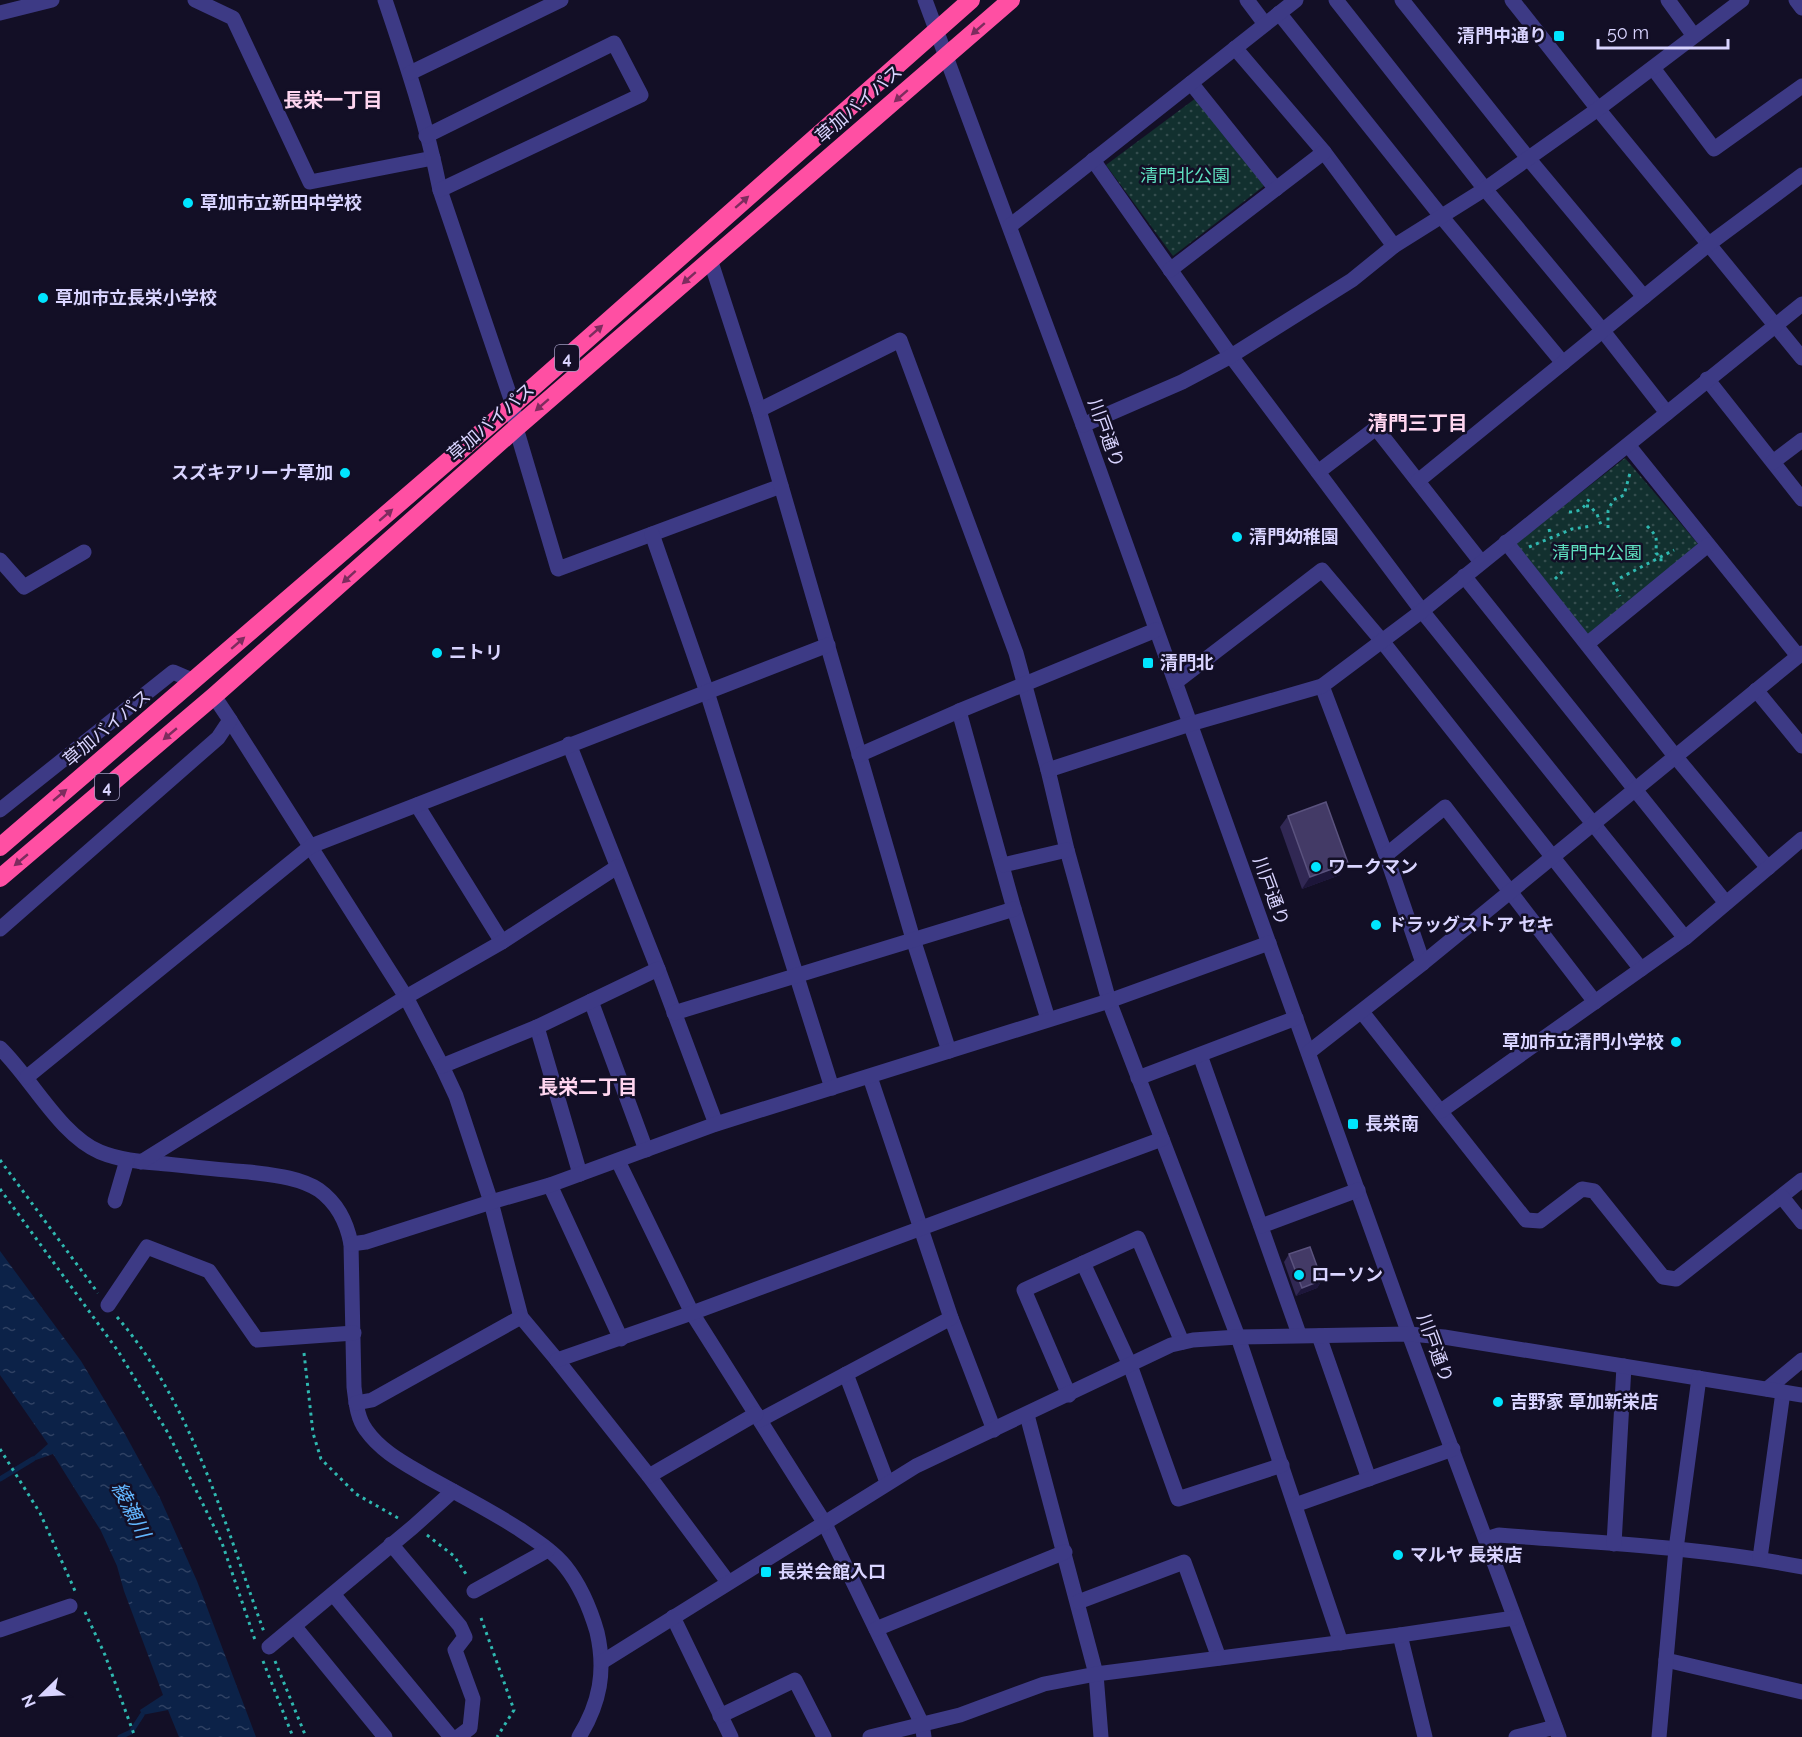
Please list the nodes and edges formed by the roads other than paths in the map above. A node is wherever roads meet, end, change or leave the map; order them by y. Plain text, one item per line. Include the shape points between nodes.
1 (52, 0) edge
2 (195, 0) edge
3 (385, 0) edge
4 (561, 0) edge
5 (925, 0) edge
6 (971, 0) edge
7 (1011, 0) edge
8 (1247, 0) edge
9 (1296, 0) edge
10 (1336, 0) edge
11 (1402, 0) edge
12 (1512, 0) edge
13 (1668, 0) edge
14 (1796, 0) edge
15 (1736, 2) edge
16 (1802, 8) edge
17 (0, 13) edge
18 (1279, 14) junction
19 (1265, 24) junction
20 (936, 31) junction
21 (1694, 36) junction
22 (1235, 48) junction
23 (945, 58) junction
24 (1653, 68) junction
25 (410, 73) junction
26 (1191, 82) junction
27 (1802, 86) edge
28 (1598, 109) junction
29 (426, 136) junction
30 (1324, 152) junction
31 (434, 158) junction
32 (1528, 158) junction
33 (1093, 160) junction
34 (1802, 176) edge
35 (1276, 189) junction
36 (1485, 189) junction
37 (440, 190) junction
38 (1440, 216) junction
39 (1010, 226) junction
40 (1709, 244) junction
41 (1394, 246) junction
42 (711, 259) junction
43 (1170, 270) junction
44 (1644, 297) junction
45 (1802, 304) edge
46 (1775, 324) junction
47 (1603, 331) junction
48 (1231, 356) junction
49 (1802, 358) edge
50 (1563, 363) junction
51 (1707, 379) junction
52 (513, 405) junction
53 (759, 410) junction
54 (1667, 413) junction
55 (1083, 425) junction
56 (516, 428) junction
57 (1802, 440) edge
58 (1628, 445) junction
59 (1773, 462) junction
60 (1318, 472) junction
61 (1418, 481) junction
62 (781, 486) junction
63 (1802, 499) edge
64 (652, 534) junction
65 (1708, 545) junction
66 (1509, 547) junction
67 (84, 552) dead end
68 (0, 560) edge
69 (1481, 562) junction
70 (1464, 576) junction
71 (1422, 610) junction
72 (1156, 630) junction
73 (1382, 641) junction
74 (1587, 644) junction
75 (828, 645) junction
76 (1800, 655) edge
77 (194, 681) junction
78 (1176, 682) junction
79 (1025, 685) junction
80 (1322, 686) junction
81 (1756, 690) junction
82 (707, 692) junction
83 (214, 696) junction
84 (959, 711) junction
85 (230, 720) junction
86 (1190, 724) junction
87 (569, 744) junction
88 (1802, 746) edge
89 (859, 755) junction
90 (1675, 756) junction
91 (1048, 770) junction
92 (1635, 789) junction
93 (417, 805) junction
94 (0, 810) edge
95 (1593, 823) junction
96 (1802, 839) edge
97 (311, 846) junction
98 (0, 847) edge
99 (1067, 850) junction
100 (1386, 855) junction
101 (1553, 858) junction
102 (1003, 865) junction
103 (617, 867) junction
104 (1768, 868) junction
105 (0, 878) edge
106 (1509, 892) junction
107 (1726, 903) junction
108 (1014, 909) junction
109 (0, 929) edge
110 (1684, 938) junction
111 (913, 939) junction
112 (502, 942) junction
113 (1269, 943) junction
114 (1423, 963) junction
115 (658, 969) junction
116 (1641, 969) junction
117 (797, 975) junction
118 (406, 997) junction
119 (591, 1001) junction
120 (1109, 1001) junction
121 (1595, 1002) junction
122 (1362, 1012) junction
123 (674, 1013) junction
124 (1296, 1018) junction
125 (1048, 1019) junction
126 (537, 1026) junction
127 (0, 1048) edge
128 (949, 1051) junction
129 (1309, 1052) junction
130 (1200, 1055) junction
131 (442, 1066) junction
132 (27, 1077) junction
133 (870, 1077) junction
134 (1138, 1078) junction
135 (832, 1088) junction
136 (1441, 1111) junction
137 (716, 1124) junction
138 (1162, 1139) junction
139 (646, 1150) junction
140 (134, 1161) junction
141 (618, 1161) junction
142 (580, 1174) junction
143 (1802, 1180) edge
144 (550, 1185) junction
145 (1358, 1190) junction
146 (1782, 1197) junction
147 (115, 1201) dead end
148 (490, 1202) junction
149 (1802, 1222) edge
150 (1262, 1226) junction
151 (920, 1229) junction
152 (351, 1244) junction
153 (1083, 1263) junction
154 (108, 1305) road end
155 (692, 1313) junction
156 (521, 1317) junction
157 (951, 1318) junction
158 (354, 1333) junction
159 (1299, 1334) junction
160 (1409, 1334) junction
161 (1238, 1336) junction
162 (1319, 1336) junction
163 (621, 1339) junction
164 (1182, 1342) junction
165 (557, 1360) junction
166 (1802, 1360) edge
167 (1130, 1365) junction
168 (1624, 1366) junction
169 (846, 1374) junction
170 (1699, 1378) junction
171 (1767, 1389) junction
172 (1783, 1392) junction
173 (1069, 1395) junction
174 (1802, 1395) edge
175 (356, 1403) junction
176 (1027, 1415) junction
177 (758, 1417) junction
178 (994, 1430) junction
179 (1452, 1449) junction
180 (1282, 1465) junction
181 (649, 1476) junction
182 (1369, 1479) junction
183 (887, 1482) junction
184 (453, 1491) junction
185 (1295, 1505) junction
186 (824, 1522) junction
187 (1486, 1539) junction
188 (391, 1544) junction
189 (1614, 1544) junction
190 (1676, 1549) junction
191 (548, 1550) junction
192 (1065, 1552) junction
193 (1760, 1558) junction
194 (1802, 1567) edge
195 (728, 1582) junction
196 (474, 1591) road end
197 (333, 1594) junction
198 (1077, 1602) junction
199 (70, 1606) dead end
200 (673, 1617) junction
201 (1514, 1618) junction
202 (295, 1627) junction
203 (876, 1629) junction
204 (0, 1630) edge
205 (1400, 1635) junction
206 (1341, 1643) junction
207 (262, 1649) road end
208 (1219, 1658) junction
209 (1666, 1660) junction
210 (602, 1662) junction
211 (1096, 1674) junction
212 (1802, 1692) edge
213 (720, 1716) junction
214 (923, 1730) edge
215 (1557, 1732) edge
216 (385, 1737) edge
217 (451, 1737) edge
218 (458, 1737) edge
219 (579, 1737) edge
220 (731, 1737) edge
221 (824, 1737) edge
222 (870, 1737) edge
223 (1101, 1737) edge
224 (1425, 1737) edge
225 (1515, 1737) edge
226 (1659, 1737) edge

1 - 17 street
2 - 31 street via 233,18 310,182
3 - 25 street
4 - 25 street
5 - 20 street, 川戸通り
6 - 20 highway, 草加バイパス / 4
7 -> 23 highway, 草加バイパス / 4
8 - 19 street
9 - 18 street
10 - 36 street
11 - 32 street
12 - 28 street
13 - 21 street
14 - 16 street
15 - 21 street
18 - 19 street
18 - 38 street
19 - 22 street
20 - 23 street, 川戸通り
52 -> 20 highway, 草加バイパス / 4
21 - 24 street
22 - 26 street
22 - 30 street
23 - 39 street, 川戸通り
23 -> 42 highway, 草加バイパス / 4
24 - 27 street via 1714,149
24 - 28 street
25 - 29 street
26 - 33 street
26 - 35 street
28 - 32 street
28 - 40 street
29 - 31 street
29 - 37 street via 614,43 641,95
30 - 35 street
30 - 41 street
31 - 37 street
32 - 36 street
32 - 44 street
33 - 39 street
33 - 43 street
34 - 40 street
35 - 43 street
36 - 38 street
36 - 47 street
37 - 52 street
38 - 41 street
38 - 50 street
39 - 55 street, 川戸通り
40 - 44 street
40 - 46 street
41 - 48 street via 1352,280
42 - 53 street
42 -> 56 highway, 草加バイパス / 4
43 - 48 street
44 - 47 street
45 - 46 street
46 - 49 street
46 - 51 street
47 - 50 street
47 - 54 street
48 - 55 street
48 - 60 street
50 - 61 street
51 - 54 street
51 - 59 street
52 - 56 street
77 -> 52 highway, 草加バイパス / 4
53 - 62 street
53 - 79 street via 900,340
54 - 58 street
55 - 72 street, 川戸通り
56 - 64 street via 558,569
56 -> 83 highway, 草加バイパス / 4
57 - 59 street
58 - 65 street
58 - 66 street
59 - 63 street
60 - 61 street via 1376,428
60 - 71 street
61 - 69 street
62 - 64 street
62 - 75 street
64 - 82 street
65 - 74 street
65 - 76 street
66 - 69 street
66 - 74 street
67 - 68 street via 24,587
69 - 70 street
70 - 71 street
70 - 92 street
71 - 73 street
71 - 95 street
72 - 78 street, 川戸通り
72 - 79 street
73 - 78 street via 1322,570
73 - 80 street
73 - 101 street
74 - 90 street
75 - 82 street
75 - 89 street
76 - 81 street
77 - 94 street via 173,672
98 -> 77 highway, 草加バイパス / 4
78 - 86 street, 川戸通り
79 - 84 street
79 - 91 street
80 - 86 street
80 - 100 street
81 - 88 street
81 - 90 street
82 - 87 street
82 - 117 street
83 - 85 street
83 -> 105 highway, 草加バイパス / 4
84 - 89 street
84 - 102 street
85 - 97 street
85 - 109 street via 218,738
86 - 91 street
86 - 113 street, 川戸通り
87 - 93 street
87 - 103 street
89 - 111 street
90 - 92 street
90 - 104 street
91 - 99 street
92 - 95 street
92 - 107 street
93 - 97 street
93 - 112 street
95 - 101 street
95 - 110 street
96 - 104 street
97 - 118 street
97 - 132 street
99 - 102 street
99 - 120 street
100 - 106 street via 1445,807
100 - 114 street
101 - 106 street
101 - 116 street
102 - 108 street
103 - 112 street
103 - 115 street
104 - 107 street
106 - 114 street
106 - 121 street
107 - 110 street
108 - 111 street
108 - 125 street
110 - 116 street
111 - 117 street
111 - 128 street
112 - 118 street
113 - 120 street
113 - 124 street, 川戸通り
114 - 122 street
115 - 119 street
115 - 123 street
116 - 121 street
117 - 123 street
117 - 135 street
118 - 131 street
118 - 140 street
119 - 126 street
119 - 139 street
120 - 125 street
120 - 134 street
121 - 136 street
122 - 129 street
122 - 136 street
123 - 137 street
124 - 129 street, 川戸通り
124 - 130 street
125 - 128 street
126 - 131 street
126 - 142 street
127 - 132 street
128 - 133 street
129 - 145 street, 川戸通り
130 - 134 street
130 - 150 street
131 - 148 street via 456,1096
132 - 140 street via 76,1137 99,1151
133 - 135 street
133 - 151 street
134 - 138 street
135 - 137 street
136 - 146 street via 1526,1220 1540,1221 1582,1189 1594,1191 1663,1277 1676,1279
137 - 139 street
138 - 151 street
138 - 161 street
139 - 141 street
140 - 147 street
140 - 152 street via 274,1175 305,1182 333,1203 345,1222
141 - 142 street
141 - 155 street
142 - 144 street
143 - 146 street
144 - 148 street
144 - 163 street
145 - 150 street
145 - 160 street, 川戸通り
146 - 149 street
148 - 152 street
148 - 156 street
150 - 159 street
151 - 155 street
151 - 157 street
152 - 158 street
153 - 164 street via 1138,1238
153 - 167 street
153 - 173 street via 1024,1290
154 - 158 street via 147,1247 209,1271 257,1340
155 - 163 street
155 - 177 street
156 - 165 street
156 - 175 street via 372,1400
157 - 169 street
157 - 178 street
158 - 175 street
159 - 161 street
159 - 162 street
160 - 162 street
160 - 168 street
160 - 179 street, 川戸通り
161 - 164 street
161 - 180 street
162 - 182 street
163 - 165 street
164 - 167 street
165 - 181 street
166 - 171 street
167 - 173 street
167 - 180 street via 1178,1499
168 - 170 street
168 - 189 street
169 - 177 street
169 - 183 street
170 - 171 street
170 - 190 street
171 - 172 street
172 - 174 street
172 - 193 street
173 - 176 street
175 - 184 street via 364,1428 388,1454
176 - 178 street
176 - 192 street
177 - 181 street
177 - 186 street
178 - 183 street
179 - 182 street
179 - 187 street, 川戸通り
180 - 185 street
181 - 195 street
182 - 185 street
183 - 186 street
184 - 188 street
184 - 191 street
185 - 206 street
186 - 195 street
186 - 203 street
187 - 189 street via 1498,1535
187 - 201 street, 川戸通り
188 - 197 street
188 - 218 street via 465,1637 455,1650 473,1699 470,1728
189 - 190 street
190 - 193 street
190 - 209 street
191 - 196 street
191 - 210 street via 582,1590 591,1610
192 - 198 street
192 - 203 street
193 - 194 street
195 - 200 street
197 - 202 street
197 - 217 street
198 - 208 street via 1184,1562
198 - 211 street
199 - 204 street
200 - 210 street
200 - 213 street
201 - 205 street
201 - 215 street, 川戸通り
202 - 207 street
202 - 216 street
203 - 214 street
205 - 206 street
205 - 224 street
206 - 208 street
208 - 211 street
209 - 212 street
209 - 226 street
210 - 219 street via 592,1713
211 - 214 street via 1044,1684
211 - 223 street
213 - 220 street
213 - 221 street via 795,1680
214 - 222 street
215 - 225 street

